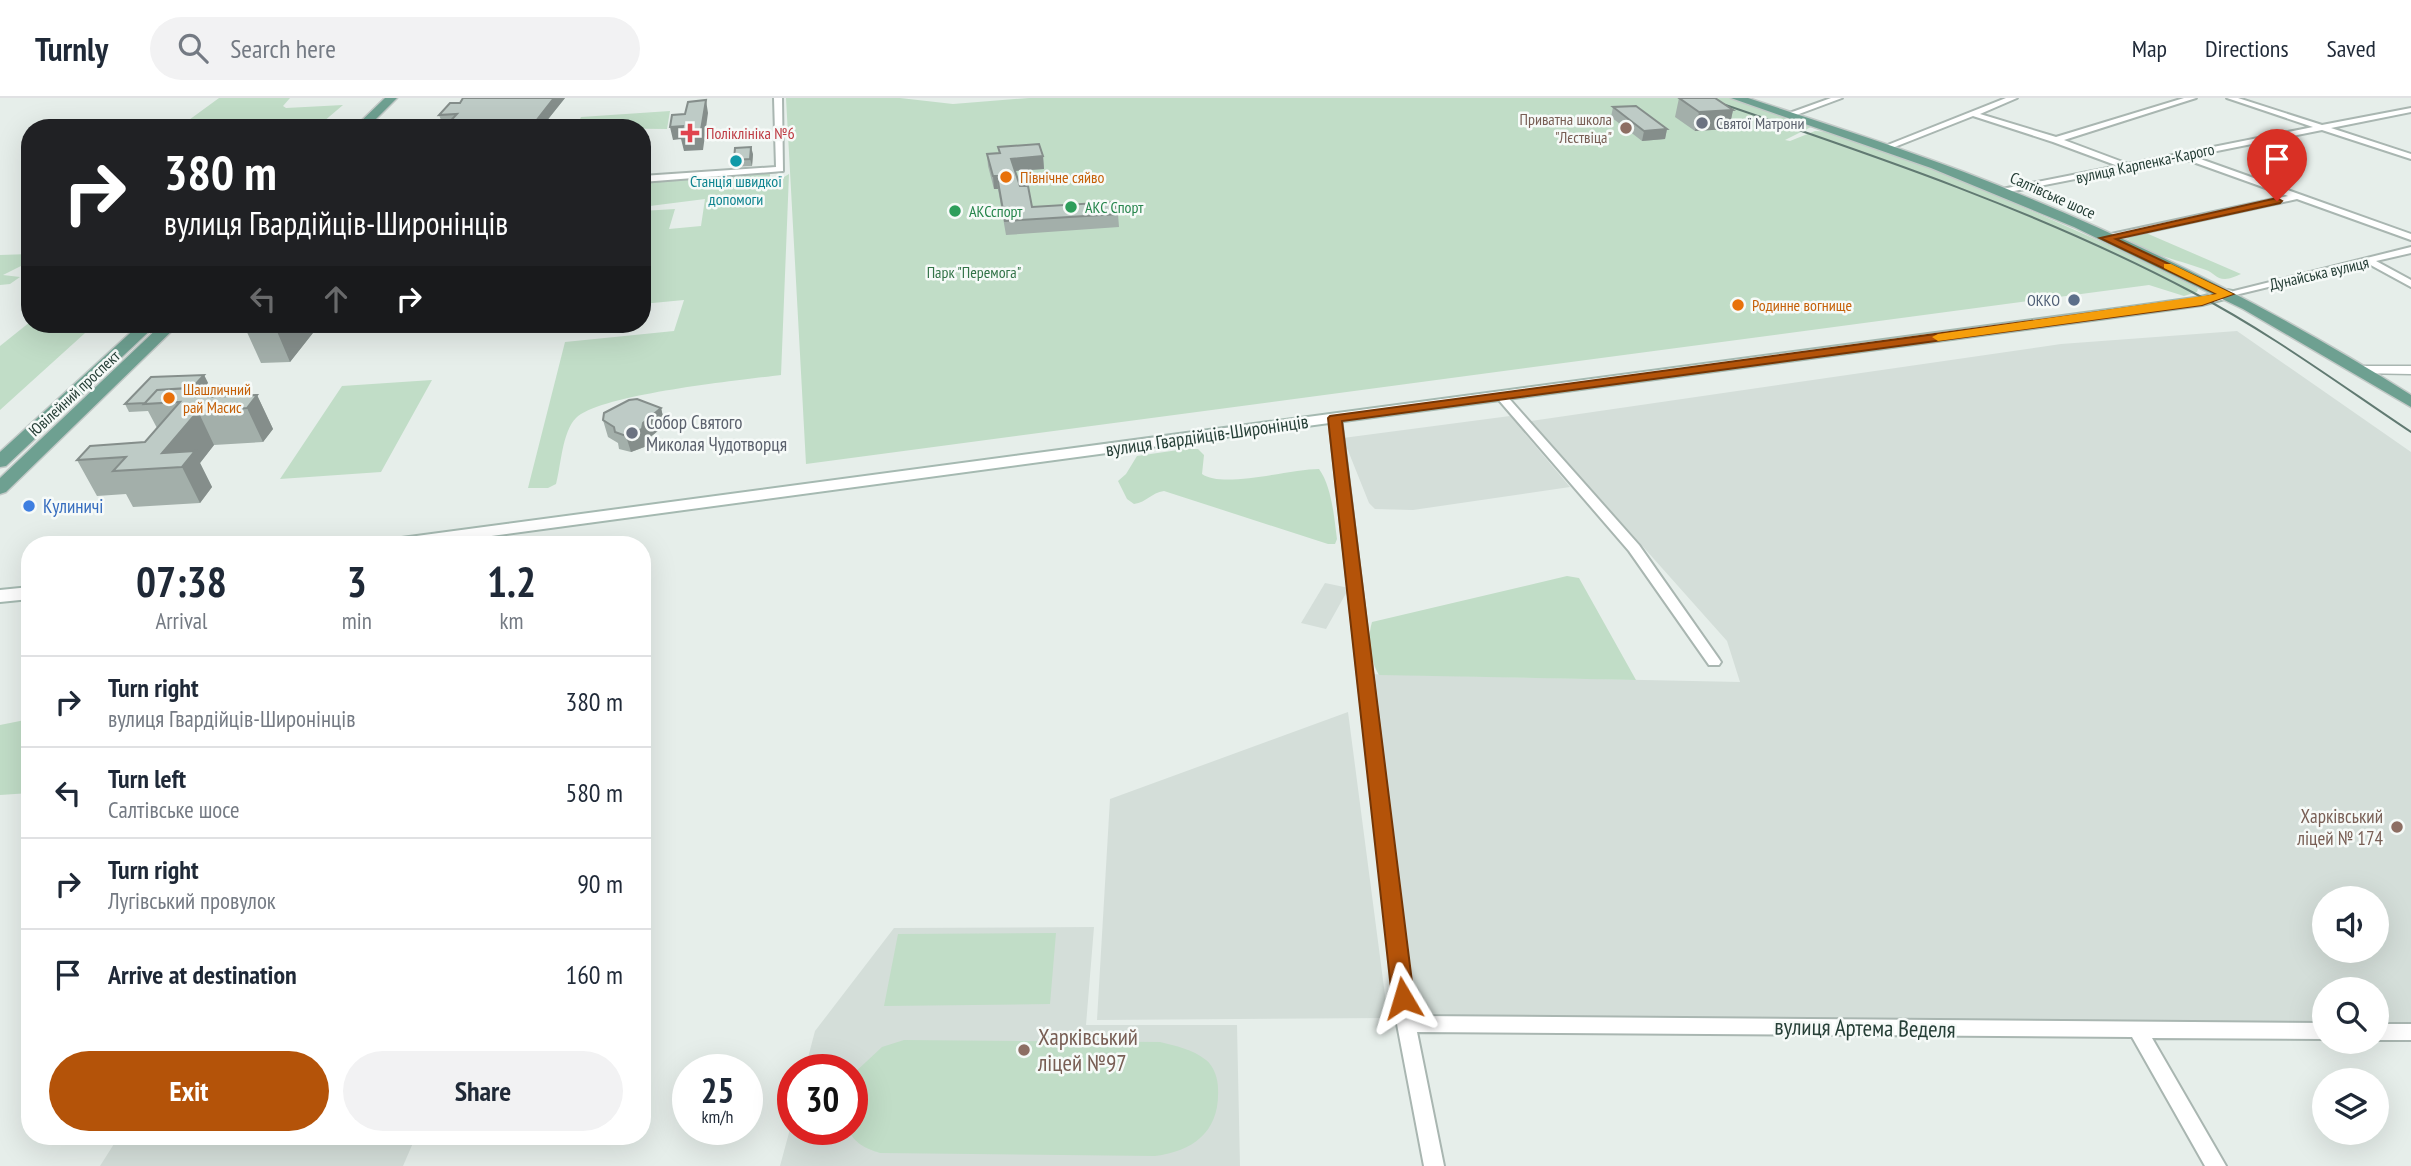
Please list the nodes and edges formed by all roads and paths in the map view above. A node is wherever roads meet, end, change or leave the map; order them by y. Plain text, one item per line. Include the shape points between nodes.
1 (391, 98) edge
2 (405, 98) edge
3 (778, 98) edge
4 (1738, 98) edge
5 (1838, 98) edge
6 (2013, 98) edge
7 (2192, 98) edge
8 (2231, 98) edge
9 (2411, 110) edge
10 (1973, 114) junction
11 (1788, 115) junction
12 (369, 119) edge
13 (383, 119) edge
14 (2324, 128) junction
15 (2056, 140) junction
16 (1884, 148) junction
17 (2181, 155) junction
18 (2411, 157) edge
19 (2126, 167) junction
20 (651, 177) edge
21 (2003, 192) junction
22 (2297, 197) junction
23 (2411, 237) edge
24 (2105, 238) junction
25 (2411, 250) edge
26 (2369, 261) junction
27 (2411, 284) edge
28 (2227, 294) junction
29 (139, 333) edge
30 (162, 333) edge
31 (2362, 370) junction
32 (2411, 370) edge
33 (1501, 396) junction
34 (2411, 402) edge
35 (1335, 418) junction
36 (0, 462) edge
37 (0, 488) edge
38 (454, 536) edge
39 (21, 594) edge
40 (0, 596) edge
41 (1714, 662) dead end
42 (1406, 1024) junction
43 (2138, 1030) junction
44 (2312, 1031) edge
45 (2389, 1032) edge
46 (2411, 1032) edge
47 (1434, 1166) edge
48 (2216, 1166) edge

1 - 12 main road
2 - 13 main road
3 - 20 street via 780,169
4 - 11 main road, Салтівське шосе
5 - 11 street
6 - 10 street
7 - 15 street
8 - 14 street
9 - 14 street, вулиця Карпенка-Карого
10 - 15 street
10 - 16 street
11 - 16 main road, Салтівське шосе
14 - 17 street, вулиця Карпенка-Карого
14 - 18 street
15 - 19 street
16 - 21 main road, Салтівське шосе
17 - 19 street, вулиця Карпенка-Карого
17 - 22 street
19 - 21 street, вулиця Карпенка-Карого
21 - 24 main road, Салтівське шосе
22 - 23 street
22 - 24 street
24 - 28 main road, Салтівське шосе
25 - 26 street, Дунайська вулиця
26 - 27 street
26 - 28 street, Дунайська вулиця
28 - 31 main road, Салтівське шосе
28 - 33 main road, вулиця Гвардійців-Широнінців via 2148,309
29 - 36 main road, Ювілейний проспект
30 - 37 main road, Ювілейний проспект
31 - 32 street
31 - 34 main road, Салтівське шосе
33 - 35 main road, вулиця Гвардійців-Широнінців
33 - 41 street via 1634,548
35 - 38 main road, вулиця Гвардійців-Широнінців
35 - 42 street
39 - 40 main road
42 - 43 street, вулиця Артема Веделя
42 - 47 street
43 - 44 street, вулиця Артема Веделя
43 - 48 street
45 - 46 street

